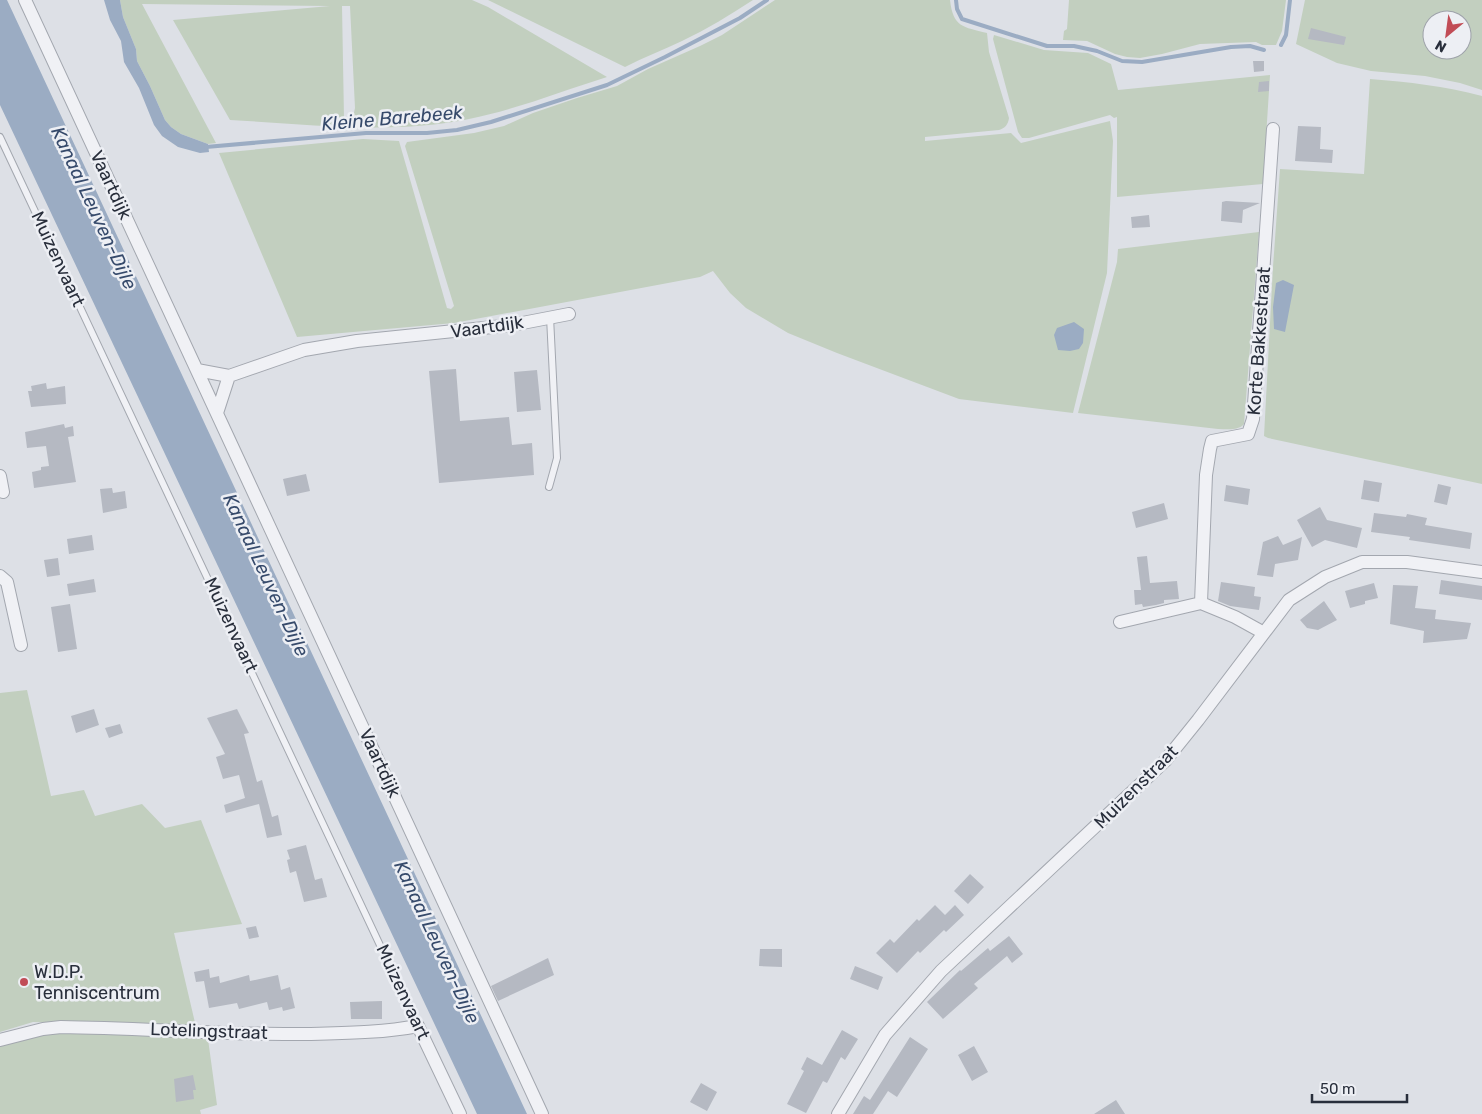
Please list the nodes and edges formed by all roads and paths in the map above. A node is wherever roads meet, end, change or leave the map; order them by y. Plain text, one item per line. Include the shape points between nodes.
1 (25, 0) edge
2 (1273, 128) dead end
3 (0, 137) edge
4 (569, 314) dead end
5 (550, 317) junction
6 (197, 370) junction
7 (229, 376) junction
8 (217, 413) junction
9 (0, 476) edge
10 (549, 487) dead end
11 (3, 492) dead end
12 (1482, 572) edge
13 (0, 576) edge
14 (1201, 603) junction
15 (1120, 622) dead end
16 (1264, 633) junction
17 (21, 645) dead end
18 (418, 1026) junction
19 (0, 1040) edge
20 (460, 1114) edge
21 (542, 1114) edge
22 (838, 1114) edge

1 - 6 street, Vaartdijk
2 - 14 street, Korte Bakkestraat via 1254,420 1248,434 1212,441 1206,475
3 - 18 lane, Muizenvaart
4 - 5 street, Vaartdijk
5 - 7 street, Vaartdijk via 512,325 357,341 304,350
5 - 10 lane via 557,458
6 - 7 street, Vaartdijk
6 - 8 street, Vaartdijk
7 - 8 street
8 - 21 street, Vaartdijk
9 - 11 street
12 - 16 street, Muizenstraat via 1407,562 1362,562 1325,577 1289,600
13 - 17 street via 8,582
14 - 15 street
14 - 16 street
16 - 22 street, Muizenstraat via 1165,761 915,1000 886,1035
18 - 19 street, Lotelingstraat via 342,1033 270,1034 61,1027
18 - 20 street, Muizenvaart

